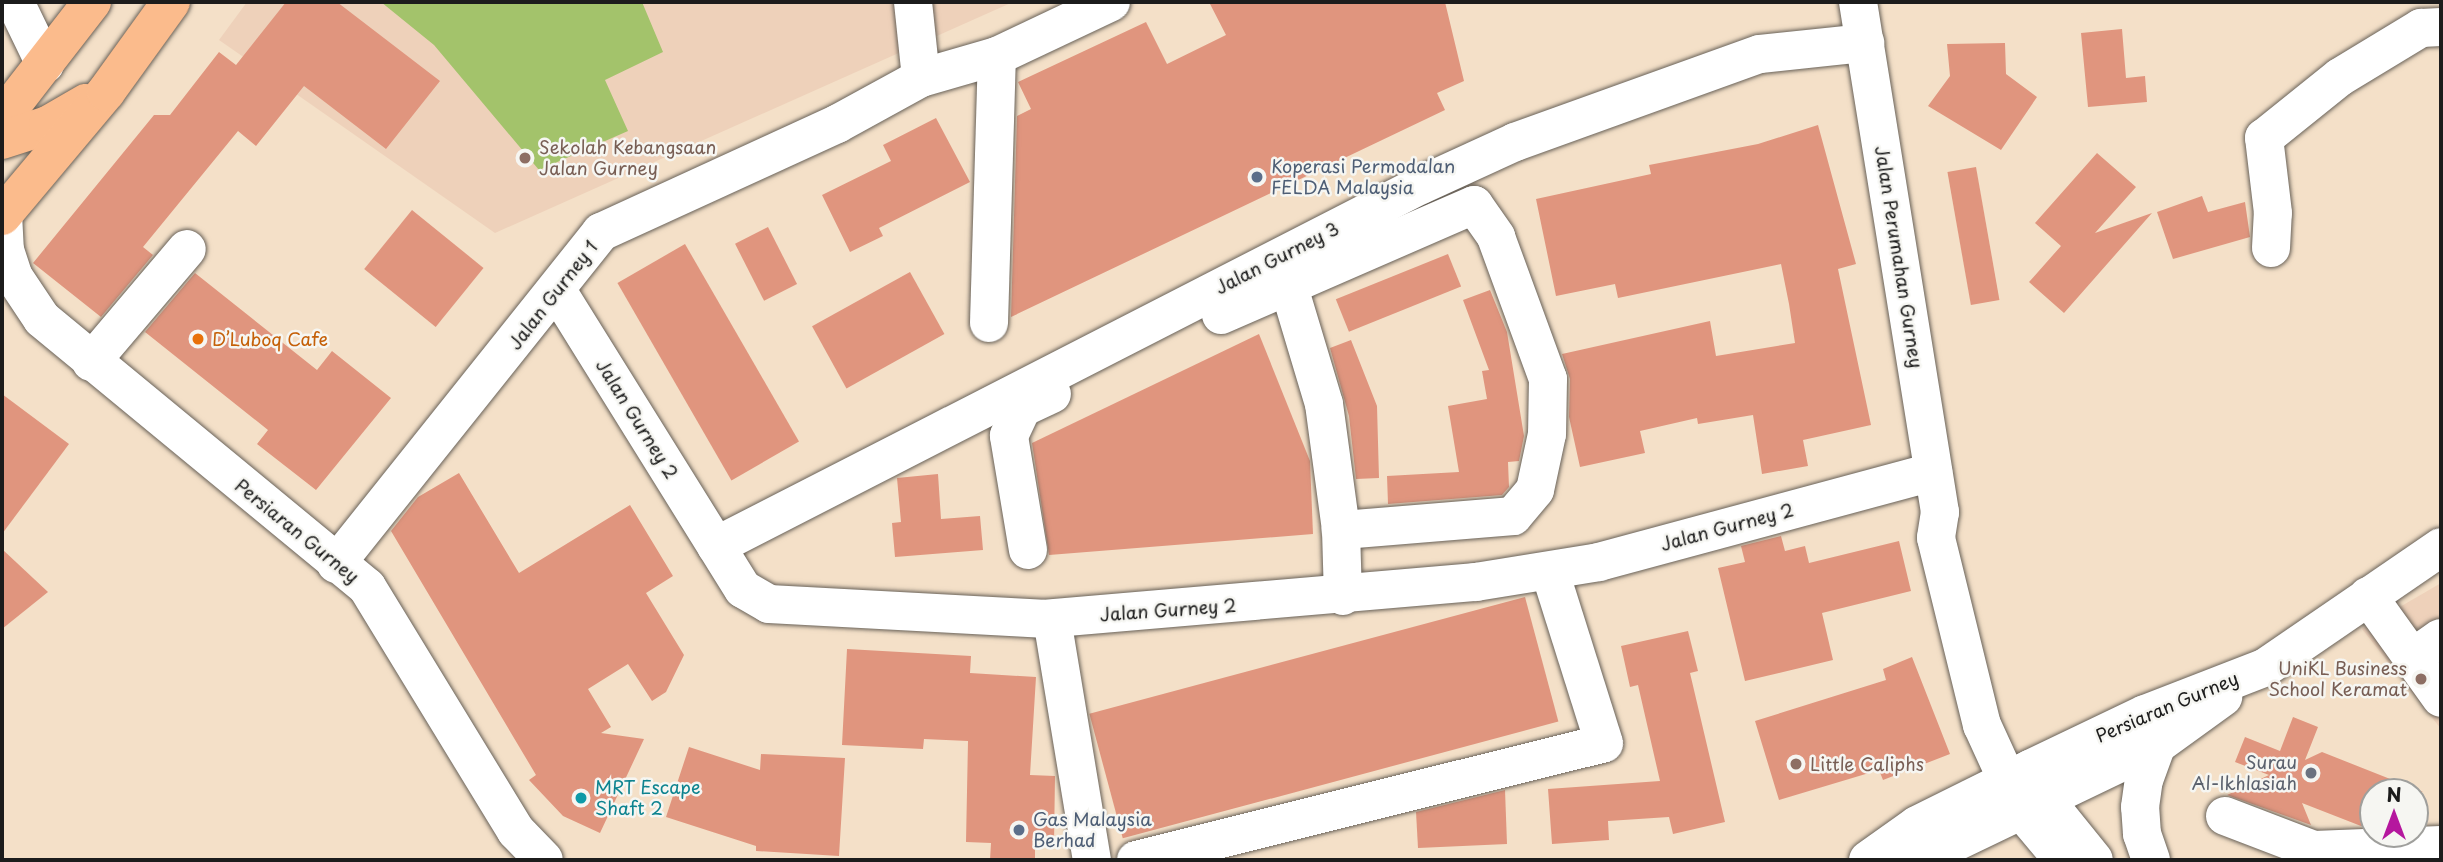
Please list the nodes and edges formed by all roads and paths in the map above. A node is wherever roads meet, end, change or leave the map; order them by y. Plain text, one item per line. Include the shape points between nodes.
1 (15, 2) edge
2 (92, 2) edge
3 (171, 2) edge
4 (913, 2) edge
5 (1111, 2) edge
6 (1858, 2) edge
7 (2441, 27) edge
8 (1865, 43) junction
9 (997, 56) junction
10 (45, 64) junction
11 (921, 78) junction
12 (106, 92) junction
13 (8, 103) edge
14 (2, 140) edge
15 (2, 215) edge
16 (2271, 248) dead end
17 (187, 249) dead end
18 (1288, 284) junction
19 (558, 292) junction
20 (2, 302) edge
21 (42, 319) junction
22 (989, 323) dead end
23 (91, 362) junction
24 (1933, 472) junction
25 (1340, 530) junction
26 (716, 546) junction
27 (2441, 547) edge
28 (1028, 550) dead end
29 (336, 564) junction
30 (1550, 572) junction
31 (1343, 596) junction
32 (2368, 596) junction
33 (1052, 619) junction
34 (2427, 648) edge
35 (2266, 667) junction
36 (2441, 698) edge
37 (2157, 745) junction
38 (2025, 789) junction
39 (2225, 816) dead end
40 (2441, 845) edge
41 (544, 860) edge
42 (1092, 860) edge
43 (1136, 860) edge
44 (1868, 860) edge
45 (1877, 860) edge
46 (2063, 860) edge
47 (2094, 860) edge
48 (2151, 860) edge

1 - 10 street
2 - 10 main road
3 - 12 main road
4 - 11 street
5 - 9 street, Jalan Gurney 1
6 - 8 street, Jalan Perumahan Gurney
7 - 16 street via 2421,27 2340,77 2263,138 2273,213
8 - 24 street, Jalan Perumahan Gurney
8 - 26 street, Jalan Gurney 3 via 1760,54 1515,142 1421,185
9 - 11 street, Jalan Gurney 1
9 - 22 street
10 - 13 main road
11 - 19 street, Jalan Gurney 1 via 837,124 601,232
12 - 14 main road via 48,125
12 - 15 main road
15 - 21 street, Persiaran Gurney via 5,250 14,277
17 - 23 street
18 - 25 street via 1325,404
18 - 25 street via 1474,205 1496,237 1548,379 1546,434 1535,490 1513,516
18 - 28 street via 1022,408 1009,436
19 - 26 street, Jalan Gurney 2
19 - 29 street, Jalan Gurney 1
20 - 21 street, Persiaran Gurney
21 - 23 street, Persiaran Gurney
23 - 29 street, Persiaran Gurney
24 - 30 street, Jalan Gurney 2
24 - 38 street, Jalan Perumahan Gurney via 1940,512 1936,538 1982,725
25 - 31 street
26 - 33 street, Jalan Gurney 2 via 743,589 769,604
27 - 32 street, Persiaran Gurney
29 - 41 street, Persiaran Gurney via 367,587 516,831
30 - 31 street, Jalan Gurney 2
30 - 43 street via 1604,743
31 - 33 street, Jalan Gurney 2
32 - 34 street
32 - 35 street, Persiaran Gurney
33 - 42 street
34 - 36 street
35 - 37 street, Persiaran Gurney
35 - 38 street, Persiaran Gurney via 2145,714
37 - 38 street, Persiaran Gurney
37 - 48 street via 2140,807 2142,834
38 - 44 street via 1917,825
38 - 45 street via 1935,852
38 - 46 street
38 - 47 street
39 - 40 street via 2314,850

